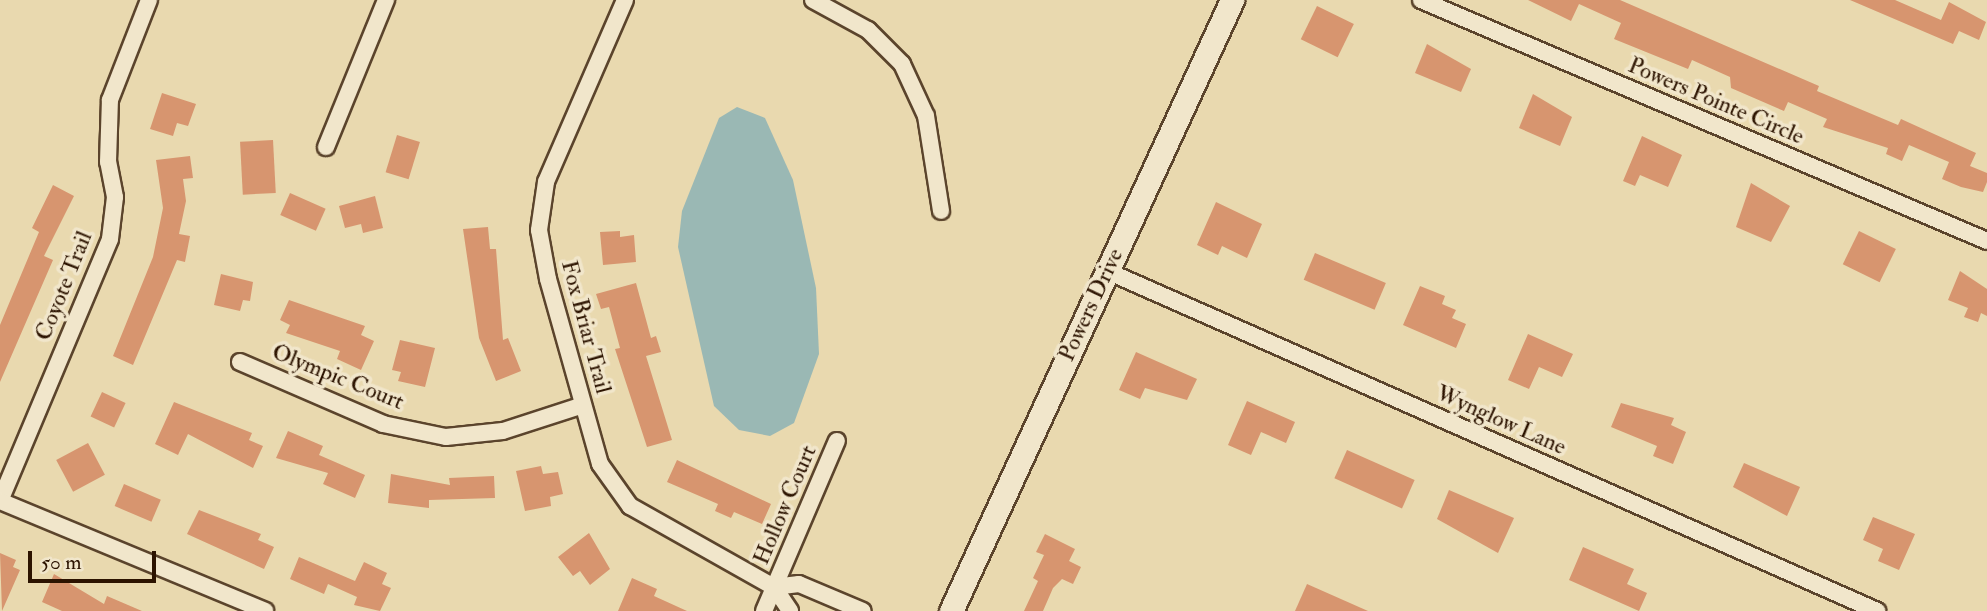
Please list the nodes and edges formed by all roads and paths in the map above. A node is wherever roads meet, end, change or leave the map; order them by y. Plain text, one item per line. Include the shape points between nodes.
1 (149, 0) edge
2 (386, 0) edge
3 (625, 0) edge
4 (813, 0) edge
5 (1232, 0) edge
6 (1426, 1) edge
7 (326, 147) dead end
8 (941, 211) dead end
9 (1987, 241) edge
10 (1107, 271) junction
11 (240, 362) dead end
12 (583, 405) junction
13 (837, 441) dead end
14 (0, 501) edge
15 (774, 587) junction
16 (265, 611) edge
17 (764, 611) edge
18 (790, 611) edge
19 (863, 611) edge
20 (951, 611) edge
21 (1877, 611) edge

1 - 14 street, Coyote Trail via 110,100 108,162 115,197 110,239
2 - 7 street
3 - 12 street, Fox Briar Trail via 546,182 540,230
4 - 8 street via 868,30 902,64 926,116
5 - 10 street, Powers Drive
6 - 9 street, Powers Pointe Circle
10 - 20 street, Powers Drive
10 - 21 street, Wynglow Lane
11 - 12 street, Olympic Court via 383,424 446,437 503,431
12 - 15 street, Fox Briar Trail via 600,464 629,506
13 - 15 street, Hollow Court
14 - 16 street
15 - 17 street, Hollow Court
15 - 18 street, Fox Briar Trail
15 - 19 street, Fox Briar Trail via 799,584

